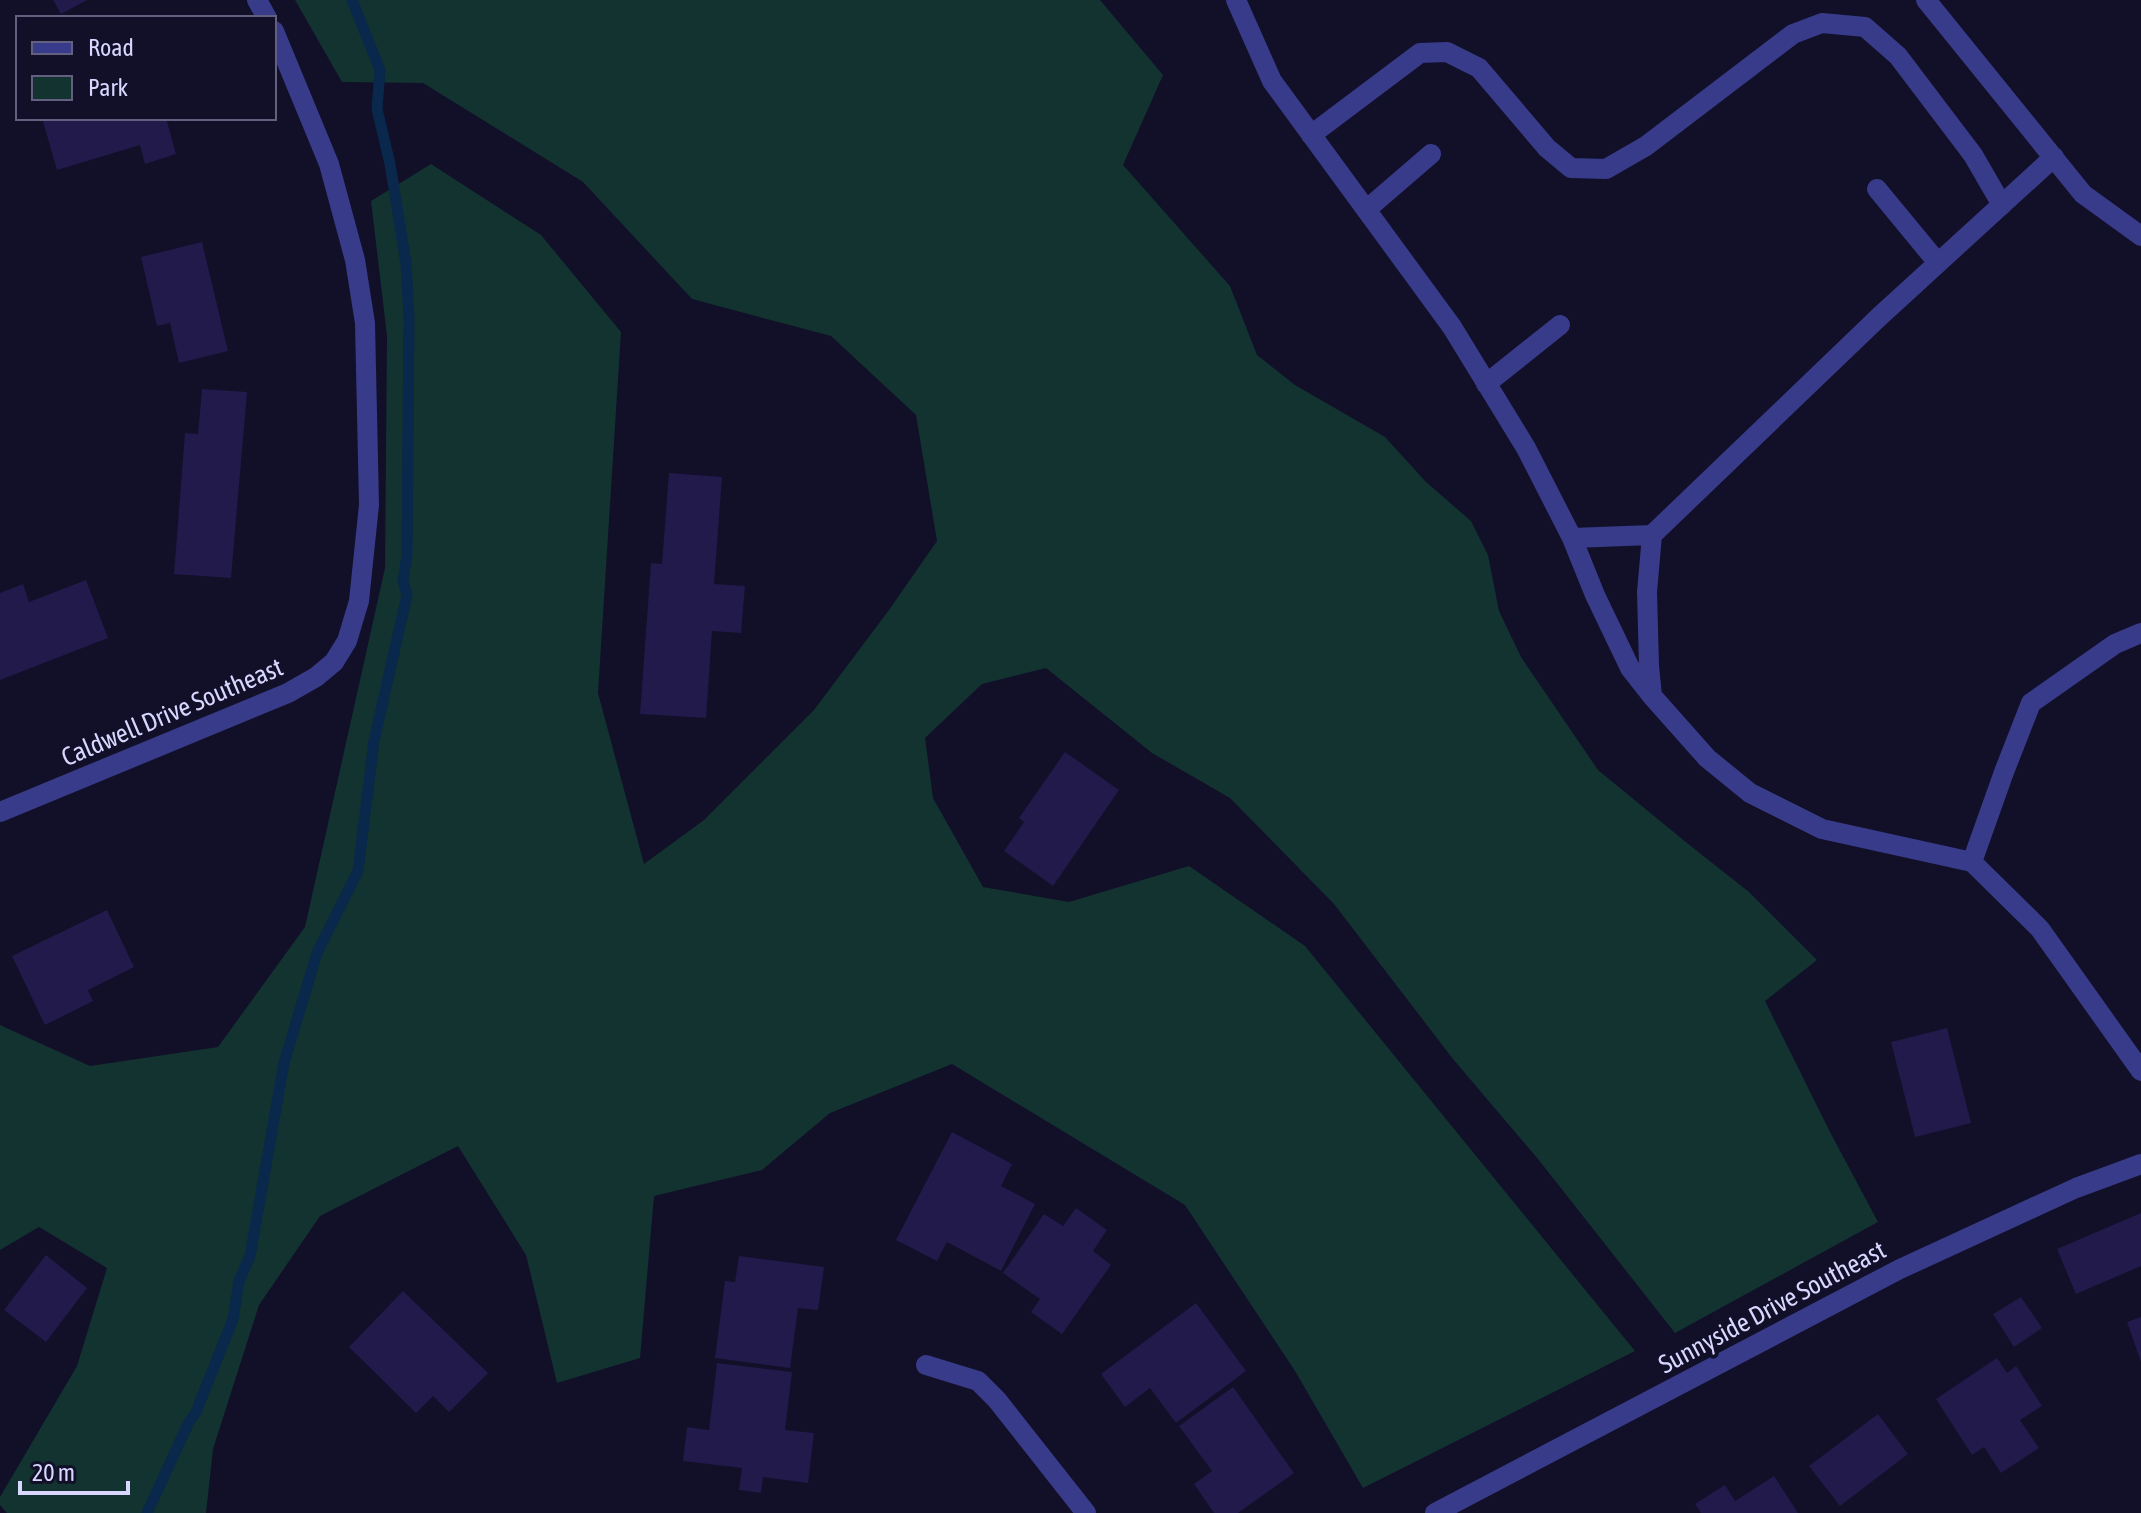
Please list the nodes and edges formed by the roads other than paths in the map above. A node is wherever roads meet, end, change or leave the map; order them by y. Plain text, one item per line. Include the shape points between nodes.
1 (1236, 0) edge
2 (1926, 0) edge
3 (276, 36) edge
4 (1311, 135) junction
5 (1431, 154) dead end
6 (2054, 157) junction
7 (1877, 189) dead end
8 (2002, 205) junction
9 (1366, 210) junction
10 (2141, 236) edge
11 (1938, 263) junction
12 (1560, 325) dead end
13 (1486, 384) junction
14 (1652, 535) junction
15 (1572, 538) junction
16 (2141, 633) edge
17 (1652, 696) junction
18 (0, 812) edge
19 (1972, 862) junction
20 (2141, 1071) edge
21 (2141, 1164) edge
22 (926, 1365) dead end
23 (1086, 1513) edge
24 (1435, 1513) edge

1 - 4 street via 1272,81
2 - 6 street
3 - 18 street, Caldwell Drive Southeast via 329,164 355,260 365,323 369,505 359,601 347,641 334,662 288,693
4 - 8 street via 1420,53 1447,52 1479,68 1547,148 1571,168 1606,169 1646,146 1793,34 1822,23 1865,27 1898,56 1973,155
4 - 9 street
5 - 9 street
6 - 8 street
6 - 10 street via 2083,194
7 - 11 street
8 - 11 street
9 - 13 street via 1452,327
11 - 14 street
12 - 13 street
13 - 15 street
14 - 15 street
14 - 17 street via 1647,592
15 - 17 street via 1630,668
16 - 19 street via 2115,644 2031,703
17 - 19 street via 1707,758 1750,793 1822,829
19 - 20 street via 2040,929
21 - 24 street, Sunnyside Drive Southeast via 1900,1269
22 - 23 street via 978,1381

